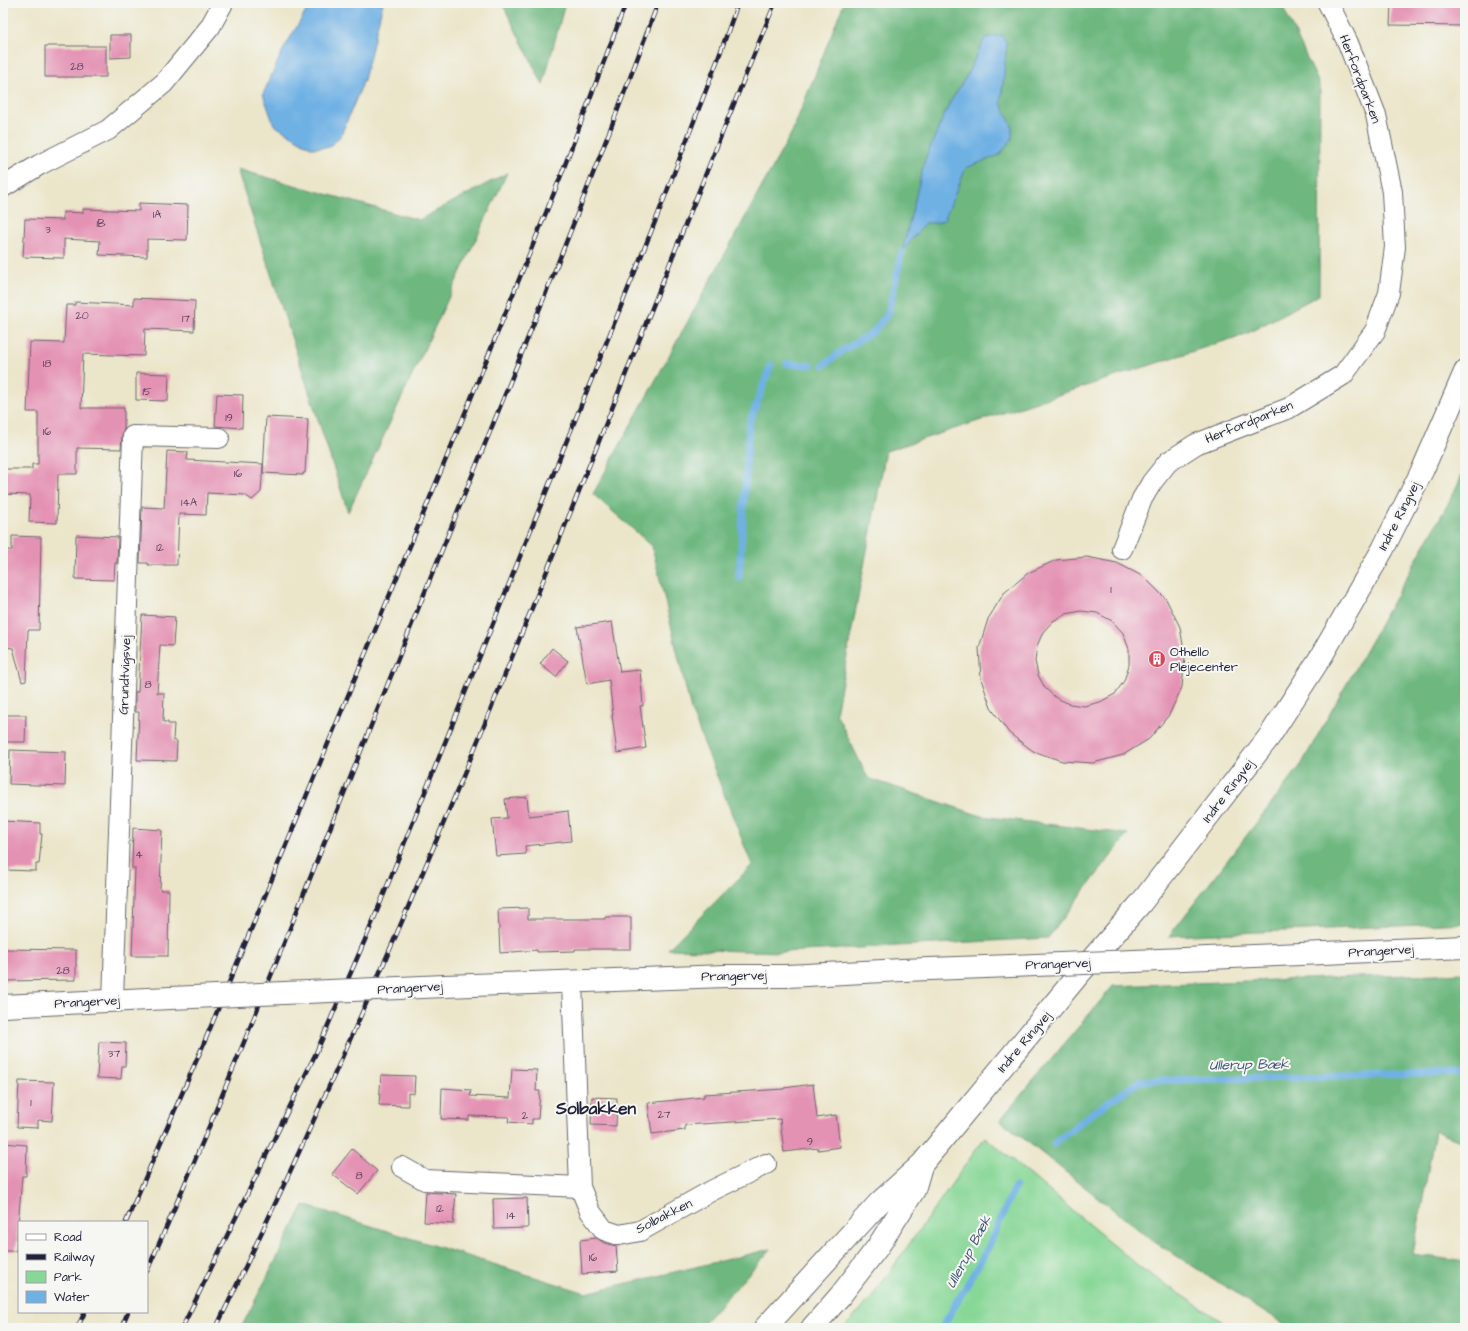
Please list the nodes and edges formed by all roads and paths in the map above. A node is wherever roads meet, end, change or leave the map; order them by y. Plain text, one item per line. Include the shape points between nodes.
1 (223, 3) edge
2 (1328, 3) edge
3 (3, 187) edge
4 (1465, 372) edge
5 (219, 438) dead end
6 (1122, 549) dead end
7 (1465, 947) edge
8 (572, 982) junction
9 (113, 1000) junction
10 (3, 1006) edge
11 (766, 1164) dead end
12 (922, 1164) junction
13 (402, 1167) dead end
14 (580, 1187) junction
15 (765, 1328) edge
16 (812, 1328) edge

1 - 3 street via 210,27 164,83 108,130 39,165
2 - 6 street, Herfordparken via 1348,43 1376,115 1392,192 1395,247 1389,293 1375,331 1343,375 1289,408 1196,444 1168,462 1142,499
4 - 12 street, Indre Ringvej via 1423,469 1383,549 1322,655 1269,737 1141,903
5 - 9 street, Grundtvigsvej via 133,436
7 - 8 street, Prangervej, bridge via 787,976
8 - 9 street, Prangervej, bridge
8 - 14 street, Solbakken
9 - 10 street, Prangervej
11 - 14 street, Solbakken via 640,1231 619,1236 604,1230 594,1218
12 - 15 street, Indre Ringvej via 879,1203
12 - 16 street, Indre Ringvej via 914,1190 877,1248
13 - 14 street via 425,1180

